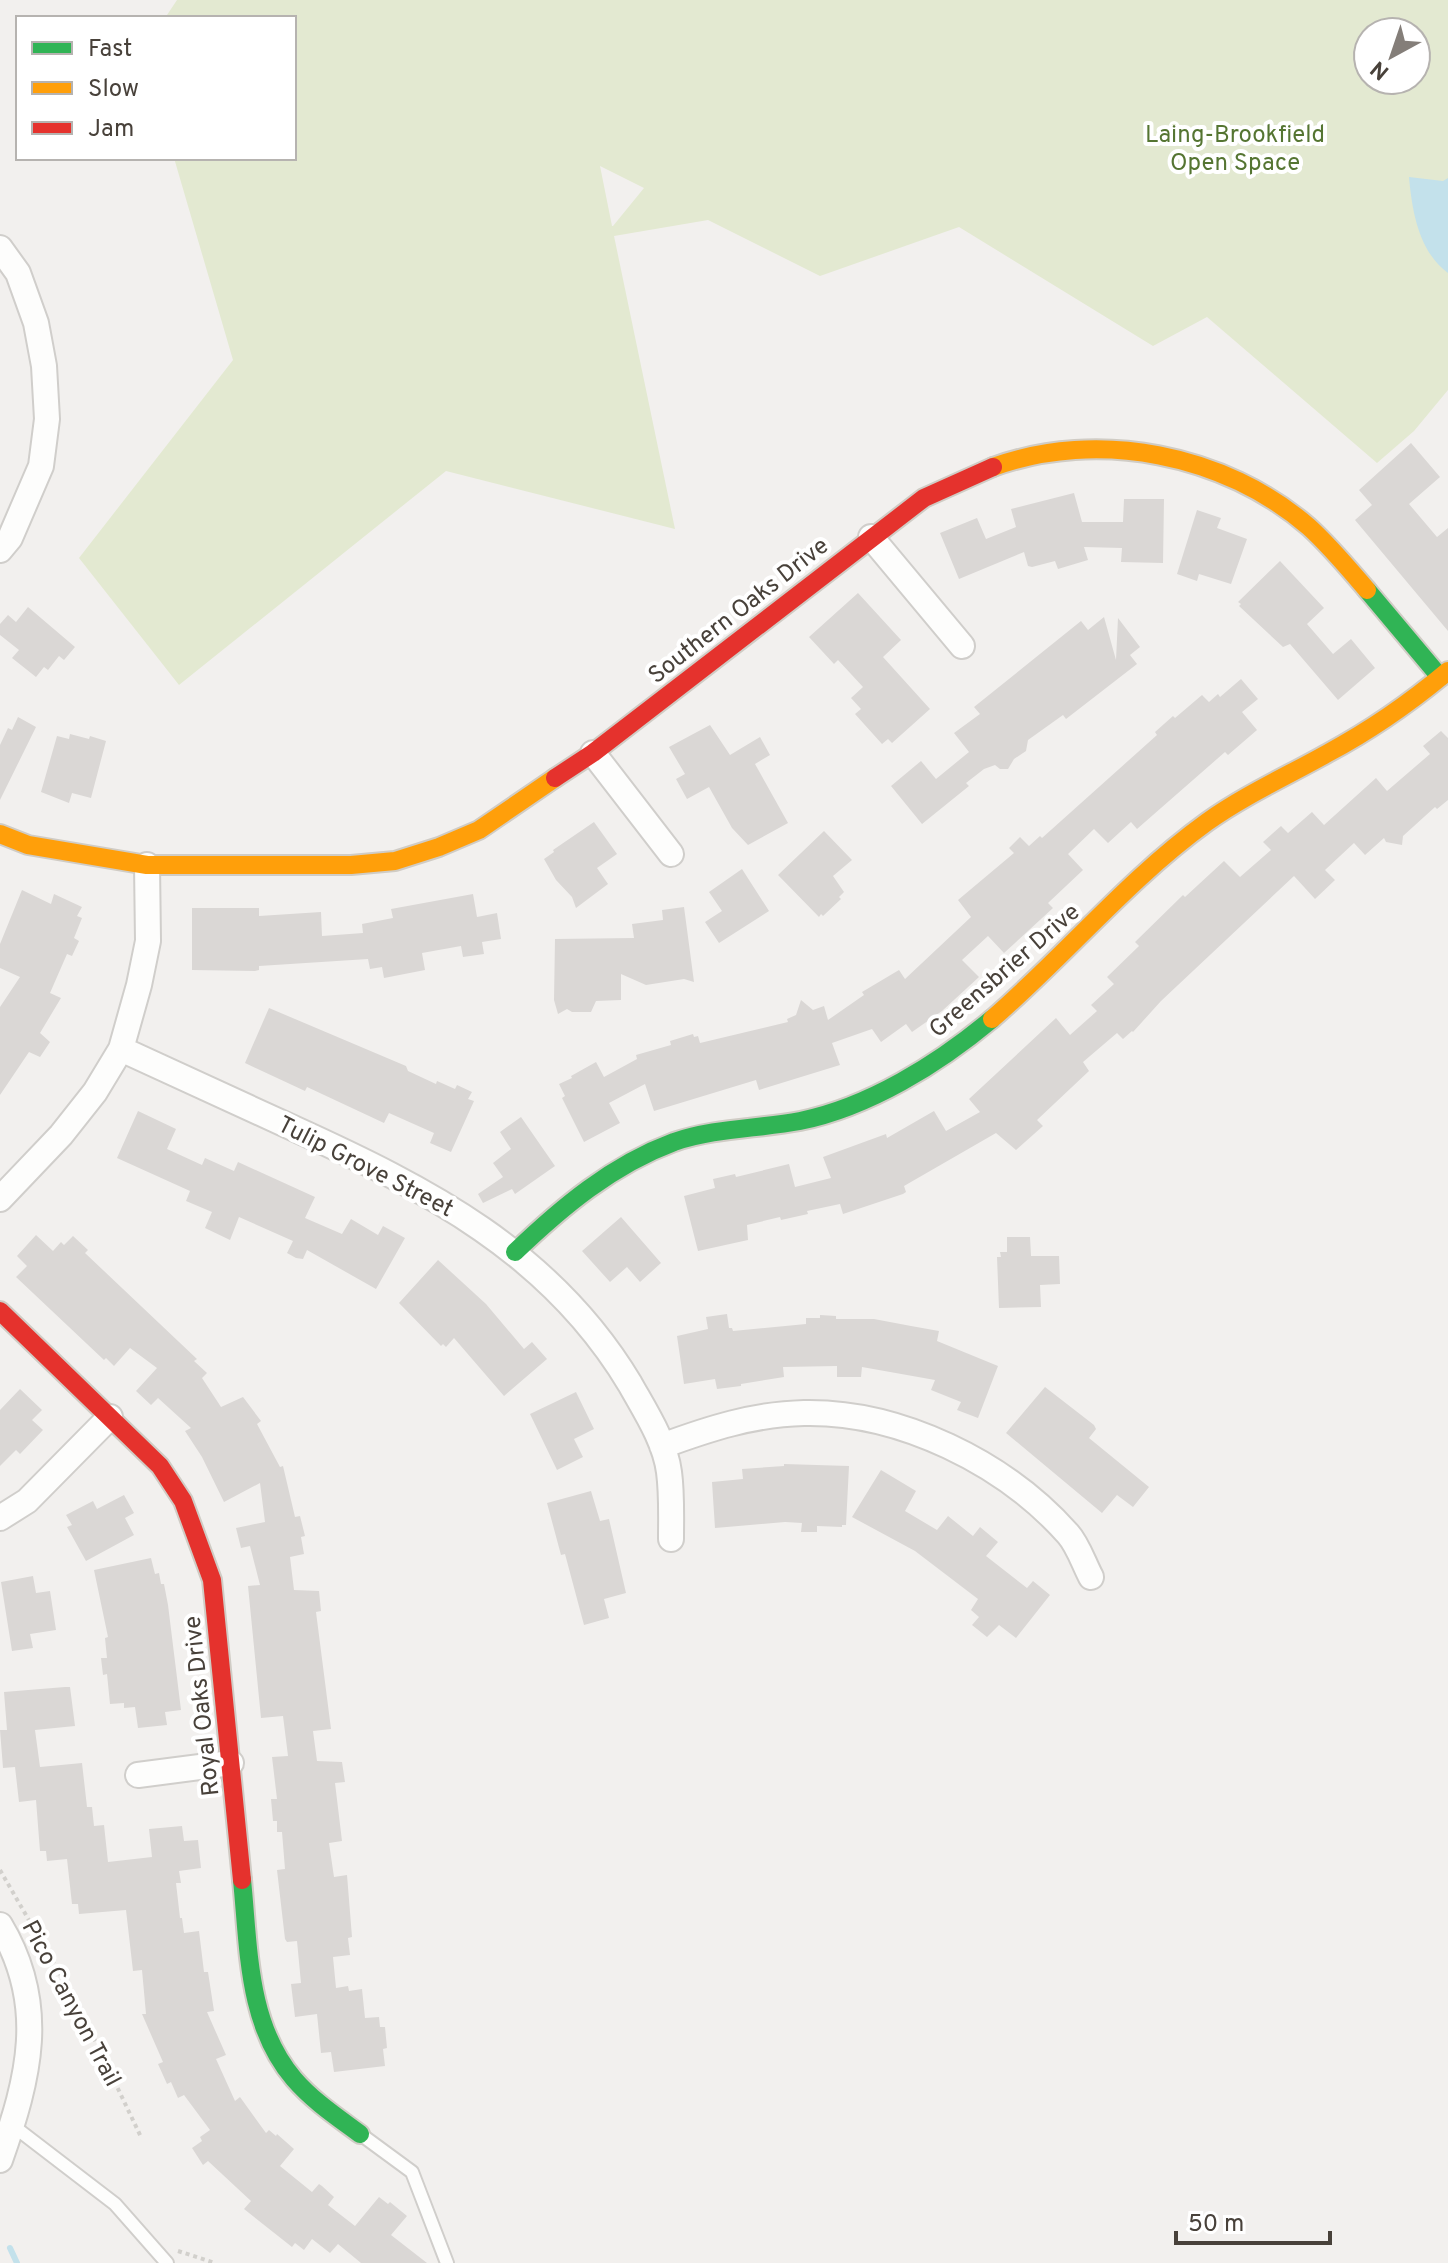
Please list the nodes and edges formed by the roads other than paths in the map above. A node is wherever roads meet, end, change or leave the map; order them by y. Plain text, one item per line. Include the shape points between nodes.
1 (0, 248) edge
2 (871, 537) junction
3 (0, 550) edge
4 (962, 646) dead end
5 (1444, 674) edge
6 (593, 753) junction
7 (2, 840) edge
8 (671, 854) dead end
9 (147, 865) junction
10 (121, 1049) junction
11 (0, 1199) edge
12 (515, 1252) junction
13 (0, 1311) edge
14 (110, 1417) junction
15 (662, 1446) junction
16 (0, 1518) edge
17 (671, 1539) dead end
18 (1091, 1577) dead end
19 (231, 1763) junction
20 (138, 1775) dead end
21 (0, 1925) edge
22 (360, 2134) joint
23 (4, 2143) edge
24 (167, 2263) edge
25 (447, 2263) edge

1 - 3 street via 18,273 36,323 47,419 41,466
2 - 4 street
2 - 5 street, Southern Oaks Drive via 924,498 981,470 1049,452 1112,447 1188,462 1248,486 1304,522
2 - 6 street, Southern Oaks Drive
5 - 12 street, Greensbrier Drive via 1371,727 1204,824 977,1032 942,1057 851,1104 805,1120 704,1133 652,1150 558,1210
6 - 8 street
6 - 9 street, Southern Oaks Drive via 479,830 395,861
7 - 9 street, Southern Oaks Drive
9 - 10 street via 148,941
10 - 11 street via 61,1135
10 - 12 street, Tulip Grove Street via 376,1166 476,1223
12 - 15 street, Tulip Grove Street via 594,1333 624,1375
13 - 14 street, Royal Oaks Drive
14 - 16 street via 27,1501
14 - 19 street, Royal Oaks Drive via 160,1466 183,1501 199,1540 212,1580
15 - 17 street, Tulip Grove Street via 669,1471
15 - 18 street via 710,1428 804,1413 852,1416 905,1430 964,1454 1020,1489 1070,1536
19 - 20 street
19 - 22 street, Royal Oaks Drive via 254,1999 266,2037 286,2072 313,2100
21 - 23 street via 21,1970 30,2026 20,2103
22 - 25 lane via 412,2172
23 - 24 lane via 115,2204

